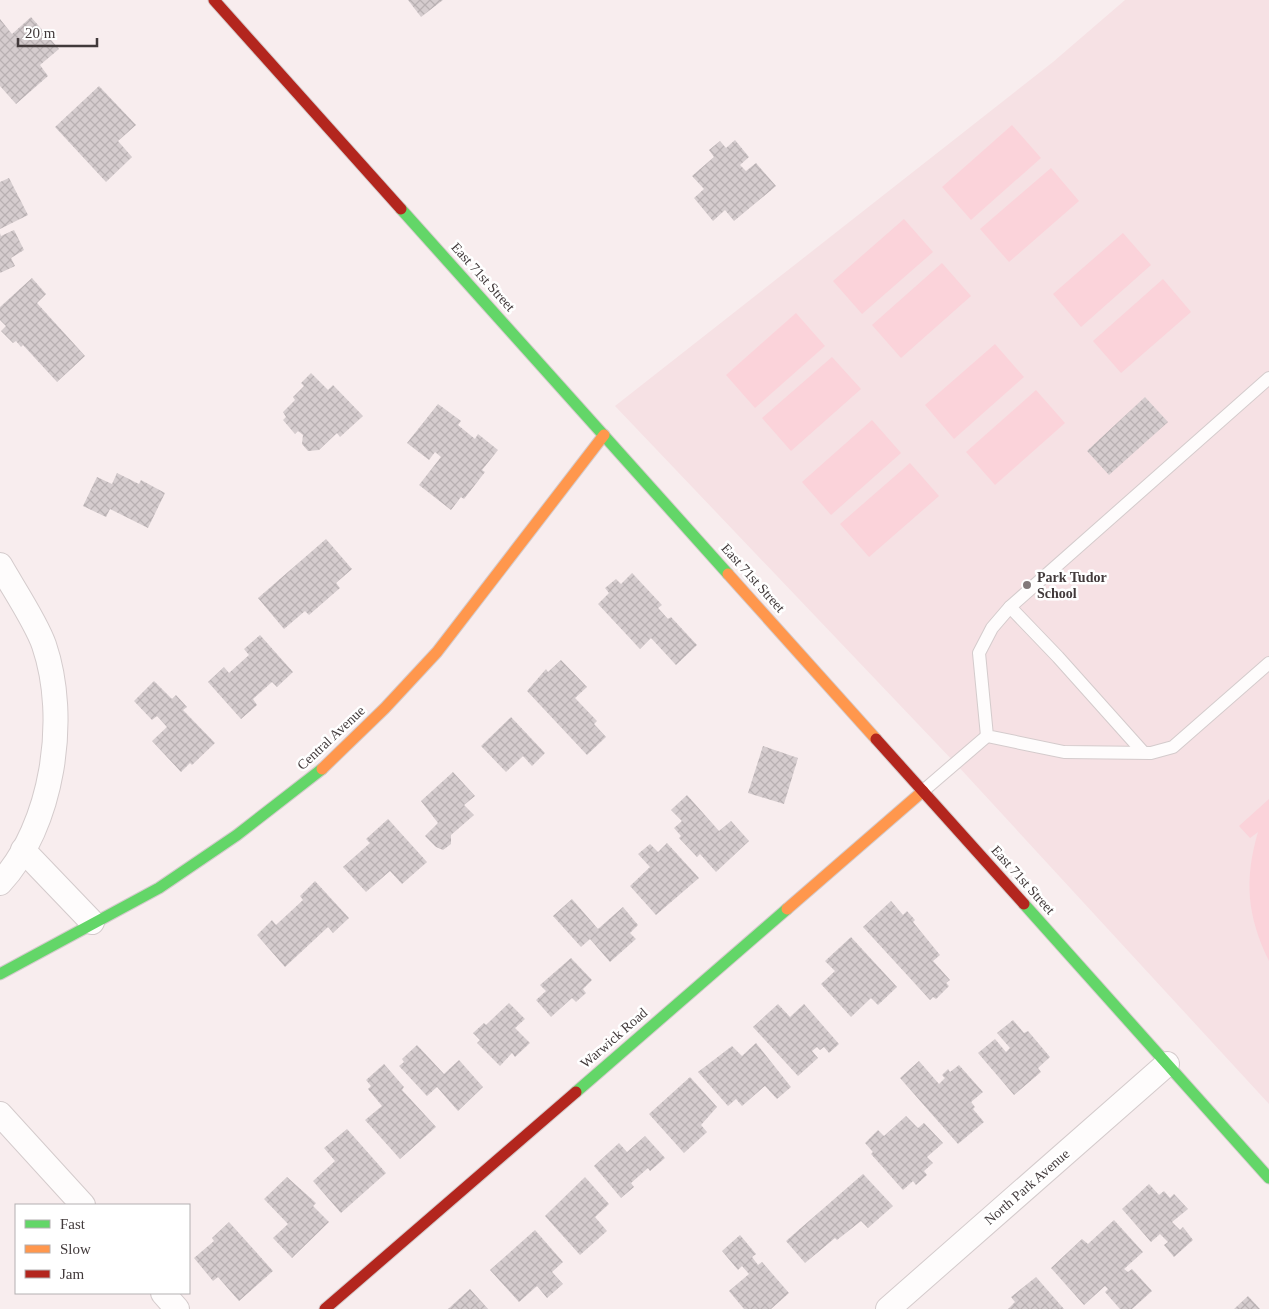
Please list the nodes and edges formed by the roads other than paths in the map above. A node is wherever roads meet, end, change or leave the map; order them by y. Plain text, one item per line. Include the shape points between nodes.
1 (214, 0) edge
2 (1269, 378) edge
3 (604, 435) junction
4 (0, 565) edge
5 (1010, 607) junction
6 (1269, 663) edge
7 (987, 736) junction
8 (1143, 752) junction
9 (923, 790) junction
10 (23, 850) junction
11 (0, 883) edge
12 (92, 922) junction
13 (0, 974) edge
14 (1167, 1064) junction
15 (0, 1114) edge
16 (1269, 1178) edge
17 (82, 1204) edge
18 (163, 1294) edge
19 (177, 1309) edge
20 (325, 1309) edge
21 (888, 1309) edge

1 - 3 street, East 71st Street
2 - 5 lane
3 - 9 street, East 71st Street
3 - 12 street, Central Avenue via 437,652 353,740 290,795 230,840 158,888
4 - 10 street via 43,644 52,682 55,740 48,783 37,824
5 - 7 lane via 992,628 979,653
5 - 8 lane
6 - 8 lane via 1173,747
7 - 8 lane via 1064,752
7 - 9 lane
9 - 14 street, East 71st Street
9 - 20 street, Warwick Road
10 - 11 street
10 - 12 street
12 - 13 street, Central Avenue
14 - 16 street, East 71st Street
14 - 21 street, North Park Avenue
15 - 17 street
18 - 19 street

